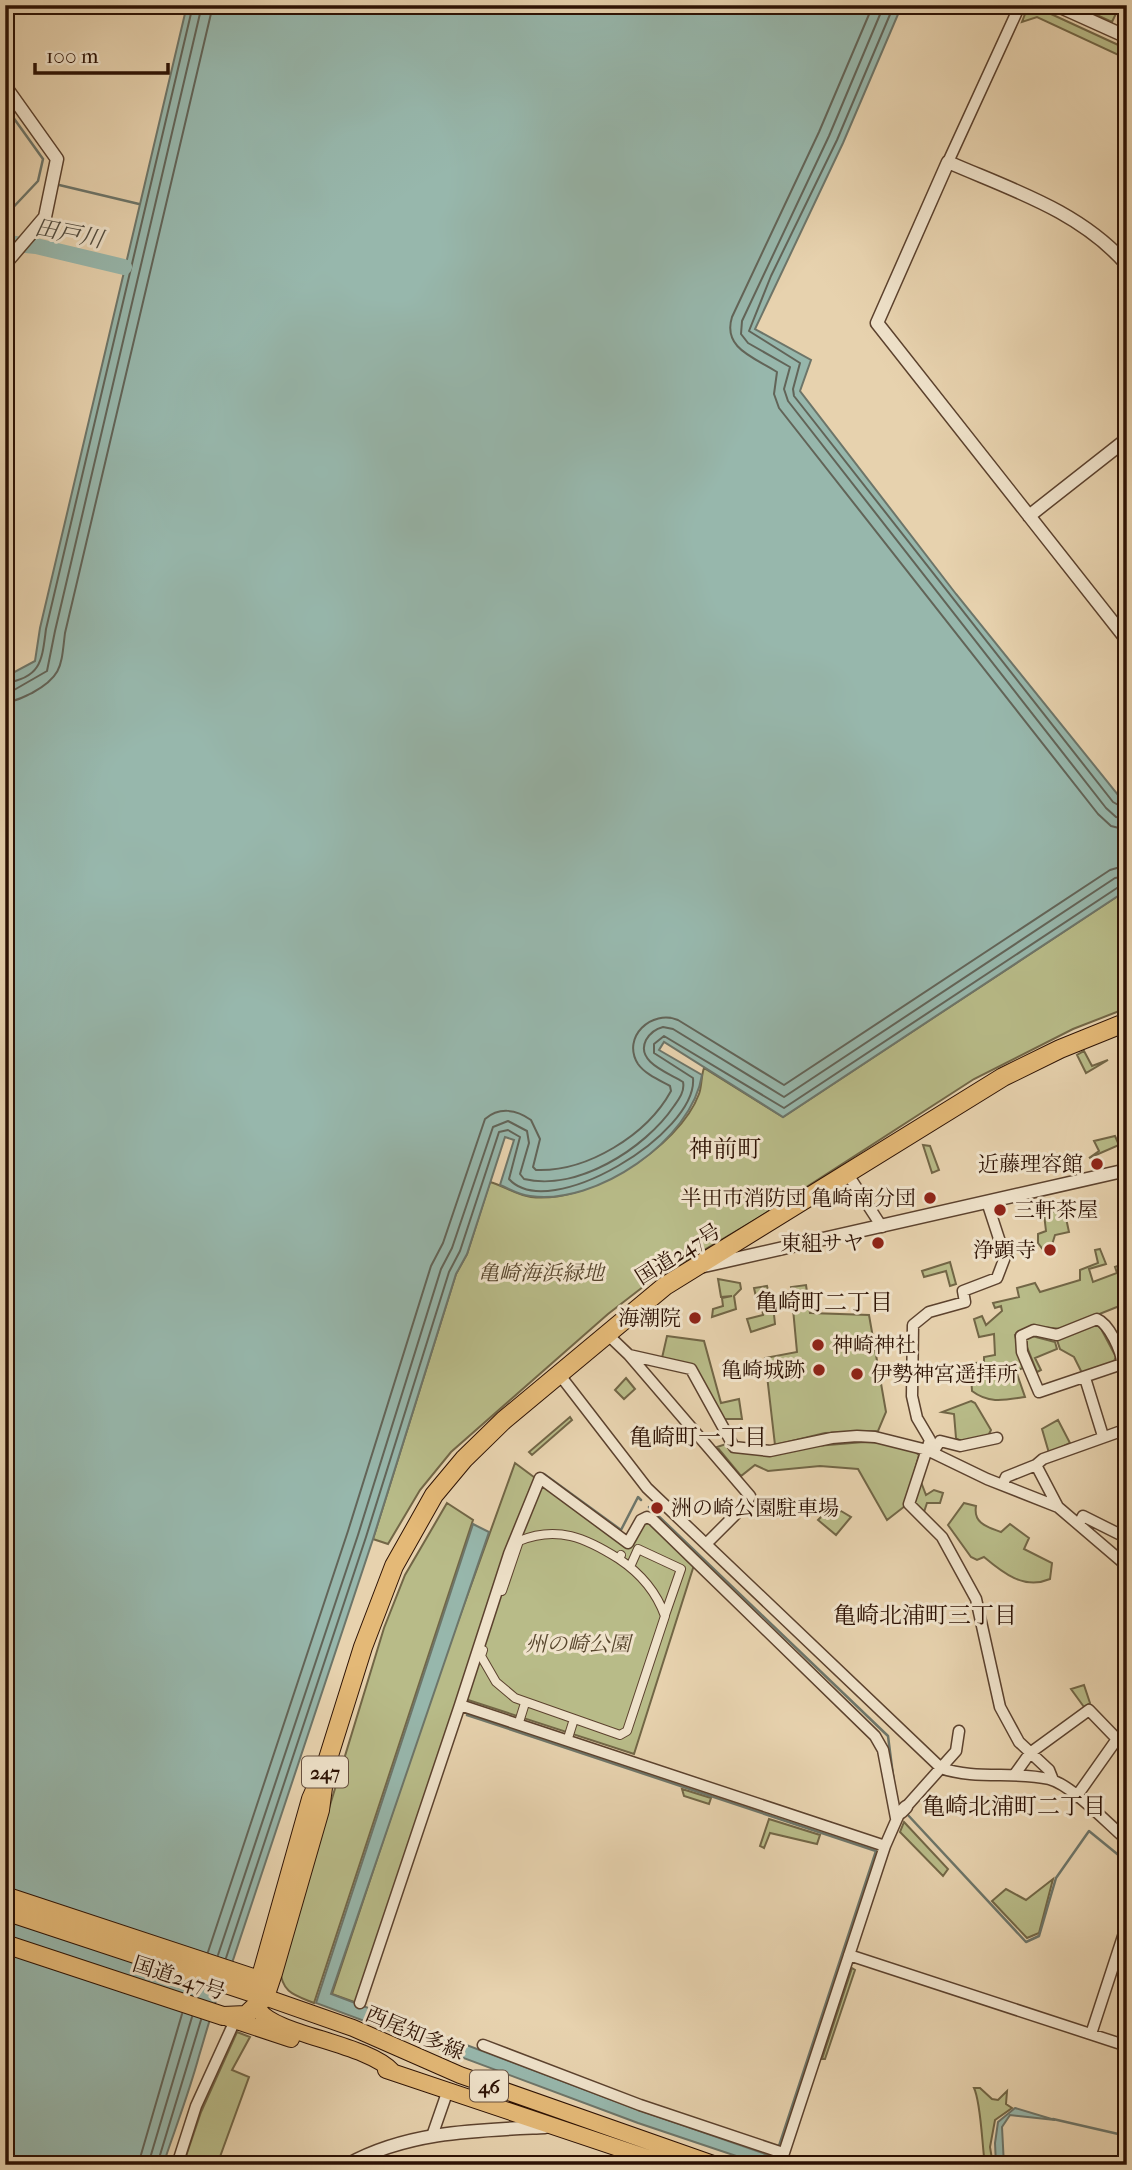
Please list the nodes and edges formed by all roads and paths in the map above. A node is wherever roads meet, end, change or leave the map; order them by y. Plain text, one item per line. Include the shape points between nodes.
1 (1020, 5) edge
2 (1056, 5) edge
3 (1127, 37) edge
4 (5, 86) edge
5 (948, 162) junction
6 (5, 264) edge
7 (1127, 265) edge
8 (1127, 439) edge
9 (1029, 516) junction
10 (1127, 640) edge
11 (1127, 1022) edge
12 (1127, 1170) edge
13 (847, 1174) junction
14 (987, 1202) junction
15 (882, 1227) junction
16 (699, 1267) junction
17 (606, 1333) junction
18 (629, 1355) junction
19 (559, 1374) junction
20 (1085, 1378) junction
21 (1127, 1429) edge
22 (1103, 1436) junction
23 (997, 1438) dead end
24 (930, 1451) junction
25 (1036, 1465) junction
26 (1003, 1484) junction
27 (1058, 1507) junction
28 (1079, 1524) junction
29 (1127, 1538) edge
30 (706, 1544) junction
31 (1127, 1566) edge
32 (630, 1567) junction
33 (724, 1580) junction
34 (665, 1616) junction
35 (525, 1703) junction
36 (460, 1705) junction
37 (520, 1719) dead end
38 (574, 1719) junction
39 (959, 1731) dead end
40 (569, 1735) dead end
41 (1030, 1753) junction
42 (941, 1768) junction
43 (1015, 1774) junction
44 (1053, 1780) junction
45 (1076, 1797) junction
46 (901, 1812) junction
47 (1127, 1840) edge
48 (884, 1846) junction
49 (5, 1896) edge
50 (5, 1911) edge
51 (1127, 1924) edge
52 (5, 1944) edge
53 (849, 1955) junction
54 (232, 1979) junction
55 (260, 1995) junction
56 (360, 2003) dead end
57 (228, 2020) junction
58 (1091, 2034) junction
59 (483, 2045) dead end
60 (1127, 2046) edge
61 (393, 2072) junction
62 (448, 2090) junction
63 (553, 2126) junction
64 (432, 2136) junction
65 (781, 2159) edge
66 (691, 2161) edge
67 (177, 2165) edge
68 (347, 2165) edge
69 (669, 2165) edge
70 (716, 2165) edge

1 - 5 street
2 - 3 street
4 - 6 street via 57,159 45,217
5 - 7 street via 1056,209 1097,235
5 - 9 street via 877,323
8 - 9 street
9 - 10 street
11 - 13 highway, 国道247号 / 247 via 1003,1077
12 - 14 street
13 - 15 street
13 - 16 highway, 国道247号 / 247
14 - 15 street
14 - 24 street via 1004,1257 997,1278 963,1291 965,1302 929,1312 913,1325 912,1396
15 - 16 street
16 - 17 highway, 国道247号 / 247 via 644,1301
17 - 18 street
17 - 19 highway, 国道247号 / 247
18 - 24 street via 691,1369 734,1447 770,1451 832,1438 876,1437
18 - 30 street via 750,1496
19 - 30 street via 647,1488
19 - 55 highway, 国道247号 / 247 via 464,1459 419,1520 384,1588 311,1800
20 - 20 street via 1122,1364 1102,1321 1057,1335 1034,1330 1021,1336 1022,1352 1039,1392
20 - 22 street
21 - 22 street
22 - 25 street via 1043,1458
23 - 24 street via 960,1446 940,1441
24 - 26 street
24 - 41 street via 909,1504 942,1537 976,1599 1000,1707
25 - 26 street via 1006,1477
25 - 27 street
26 - 27 street
27 - 28 street
28 - 29 street via 1083,1516
28 - 31 street
30 - 33 street
32 - 34 street via 654,1593
32 - 34 street via 638,1549 681,1569
32 - 35 street via 583,1538 559,1532 519,1541 481,1656 496,1682
33 - 36 street via 650,1518 641,1520 628,1543 540,1478 509,1554
33 - 42 street
33 - 46 street via 875,1736
34 - 38 street via 627,1731 620,1735
35 - 37 street
35 - 38 street
36 - 48 street
36 - 56 street
38 - 40 street
39 - 42 street via 958,1748
41 - 43 street
41 - 44 street
41 - 45 street via 1091,1711 1117,1739
42 - 43 street via 958,1773
42 - 46 street
43 - 44 street
44 - 45 street
45 - 47 street
46 - 48 street
48 - 53 street
49 - 54 highway, 国道247号
50 - 54 highway, 国道247号
51 - 58 street
52 - 57 highway, 国道247号
53 - 58 street
53 - 65 street
54 - 55 highway, 国道247号
55 - 57 highway, 国道247号 via 246,2015
55 - 61 main road, 46 via 271,2021 354,2050
55 - 66 main road, 西尾知多線 / 46
57 - 61 main road, 西尾知多線 / 46
57 - 67 street
58 - 60 street
59 - 65 street
61 - 62 main road, 西尾知多線 / 46
62 - 63 main road, 西尾知多線 / 46
62 - 64 street
63 - 64 street
63 - 69 main road, 西尾知多線 / 46
64 - 68 street
66 - 70 main road, 西尾知多線 / 46

